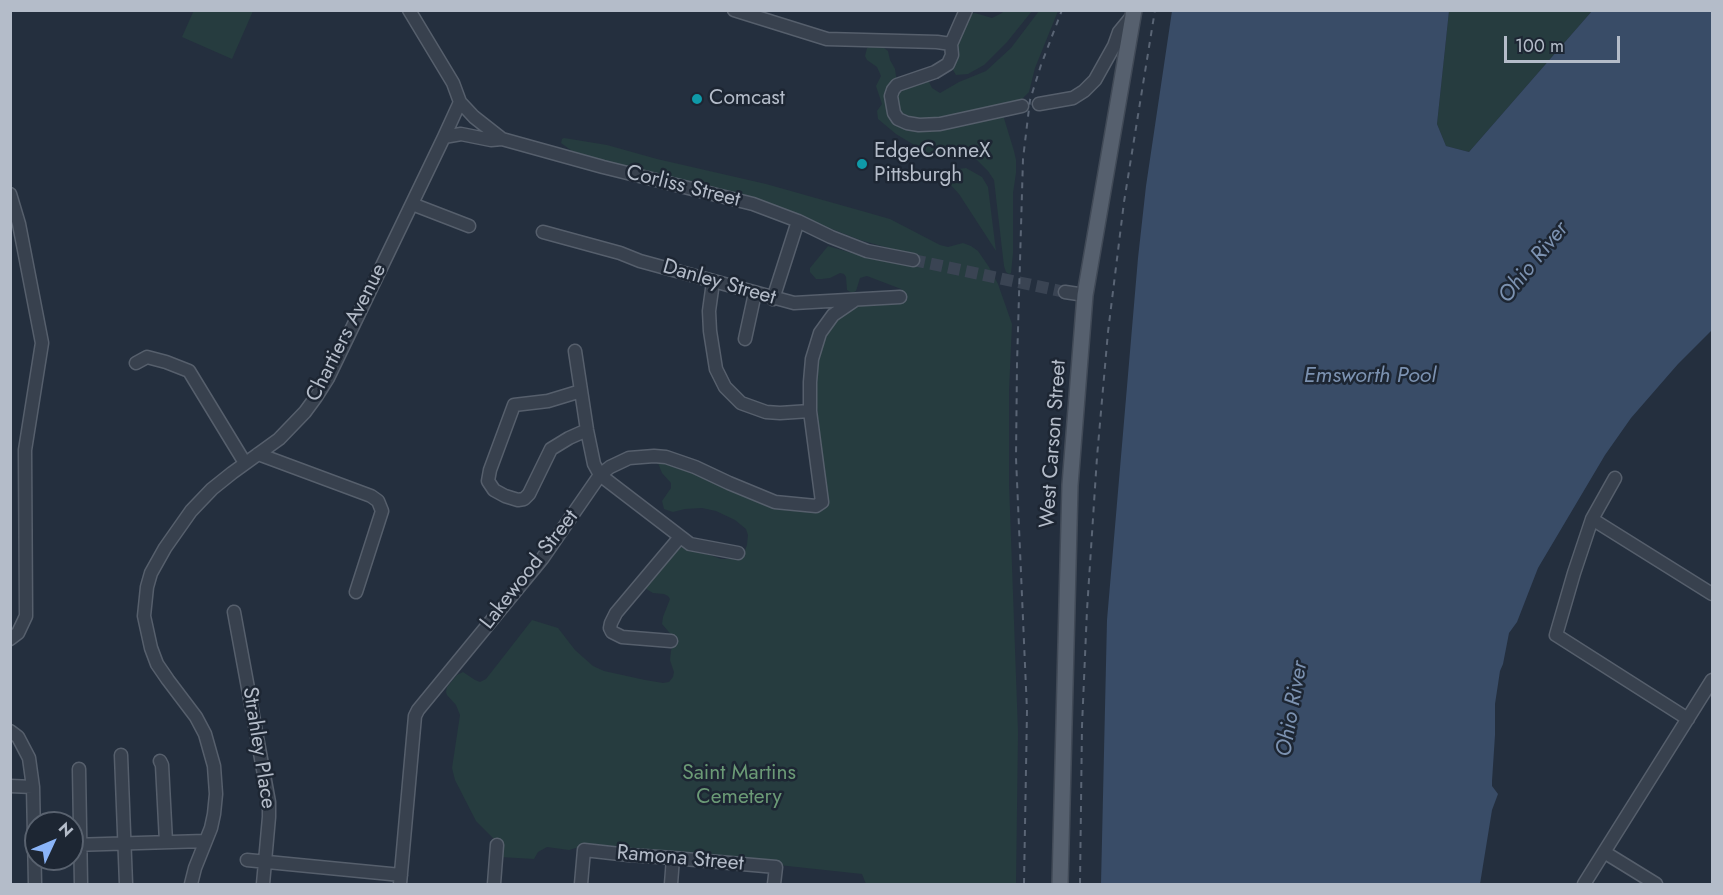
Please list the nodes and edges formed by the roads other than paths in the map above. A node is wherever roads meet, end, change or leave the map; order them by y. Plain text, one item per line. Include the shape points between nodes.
1 (410, 10) edge
2 (734, 10) edge
3 (777, 10) edge
4 (966, 10) edge
5 (1133, 12) edge
6 (764, 20) junction
7 (951, 44) junction
8 (460, 102) junction
9 (1039, 104) dead end
10 (1022, 106) dead end
11 (444, 137) junction
12 (502, 139) junction
13 (10, 194) edge
14 (412, 204) junction
15 (798, 221) junction
16 (469, 226) dead end
17 (543, 232) dead end
18 (914, 260) tunnel mouth
19 (713, 282) junction
20 (1065, 292) tunnel mouth
21 (755, 293) junction
22 (1085, 296) junction
23 (900, 297) dead end
24 (773, 298) junction
25 (855, 300) junction
26 (745, 339) dead end
27 (575, 351) dead end
28 (136, 363) dead end
29 (581, 391) junction
30 (810, 411) junction
31 (587, 430) junction
32 (258, 454) junction
33 (245, 463) junction
34 (600, 475) junction
35 (1614, 478) dead end
36 (1592, 519) junction
37 (680, 537) junction
38 (738, 553) dead end
39 (356, 592) dead end
40 (1713, 594) edge
41 (234, 612) dead end
42 (13, 635) edge
43 (671, 641) dead end
44 (1713, 680) edge
45 (1688, 719) junction
46 (13, 735) edge
47 (121, 754) dead end
48 (160, 761) dead end
49 (79, 769) dead end
50 (10, 786) edge
51 (33, 787) junction
52 (34, 811) edge
53 (77, 811) edge
54 (205, 841) junction
55 (166, 842) junction
56 (124, 843) junction
57 (84, 845) edge
58 (497, 845) dead end
59 (1604, 852) junction
60 (673, 858) junction
61 (247, 860) dead end
62 (265, 862) junction
63 (401, 880) edge
64 (126, 885) edge
65 (191, 885) edge
66 (263, 885) edge
67 (494, 885) edge
68 (581, 885) edge
69 (671, 885) edge
70 (774, 885) edge
71 (1060, 885) edge
72 (1584, 885) edge
73 (1656, 885) edge

1 - 8 street
2 - 6 street
3 - 6 street
4 - 7 street
5 - 9 street via 1095,80 1084,91 1073,98
5 - 22 main road, West Carson Street
6 - 7 street via 827,39
7 - 10 street via 948,64 893,90 892,107 898,119 919,125 940,124
8 - 11 street, Chartiers Avenue
8 - 12 street, Corliss Street
11 - 12 street via 461,134
11 - 14 street, Chartiers Avenue
12 - 15 street, Corliss Street via 753,204
13 - 42 street via 42,343 25,450 26,616
14 - 16 street
14 - 32 street, Chartiers Avenue via 328,378 305,412
15 - 18 street, Corliss Street via 867,250
15 - 24 street
17 - 19 street, Danley Street
19 - 21 street, Danley Street
19 - 30 street via 709,311 720,380 741,403 766,412
20 - 22 street
21 - 24 street, Danley Street
21 - 26 street
22 - 71 main road, West Carson Street via 1070,485
23 - 25 street, Danley Street
24 - 25 street, Danley Street via 794,303
25 - 30 street via 833,315 820,333 812,359
27 - 29 street
28 - 33 street via 147,357 189,371
29 - 31 street
29 - 31 street via 548,401 514,405 488,481 505,496 524,499 552,449
30 - 34 street, Lakewood Street via 822,502 816,506 775,502 666,457 628,458
31 - 34 street
32 - 33 street, Chartiers Avenue
32 - 39 street via 378,501 382,511
33 - 54 street, Chartiers Avenue via 212,489 177,530 151,573 145,601 146,631 157,664 196,717 214,766 216,804
34 - 37 street
34 - 63 street, Lakewood Street via 542,559 418,710
35 - 36 street
36 - 40 street
36 - 45 street via 1556,635
37 - 38 street via 690,544
37 - 43 street via 610,623 612,632 622,637
41 - 62 street, Strahley Place via 269,802
44 - 45 street
45 - 59 street
46 - 51 street via 29,758
47 - 56 street
48 - 55 street
49 - 53 street
50 - 51 street
51 - 52 street
54 - 55 street
54 - 65 street, Chartiers Avenue
55 - 56 street
56 - 57 street
56 - 64 street
58 - 67 street
59 - 72 street
59 - 73 street
60 - 68 street, Ramona Street via 584,850
60 - 69 street
60 - 70 street, Ramona Street via 776,867
61 - 62 street
62 - 63 street
62 - 66 street, Strahley Place

